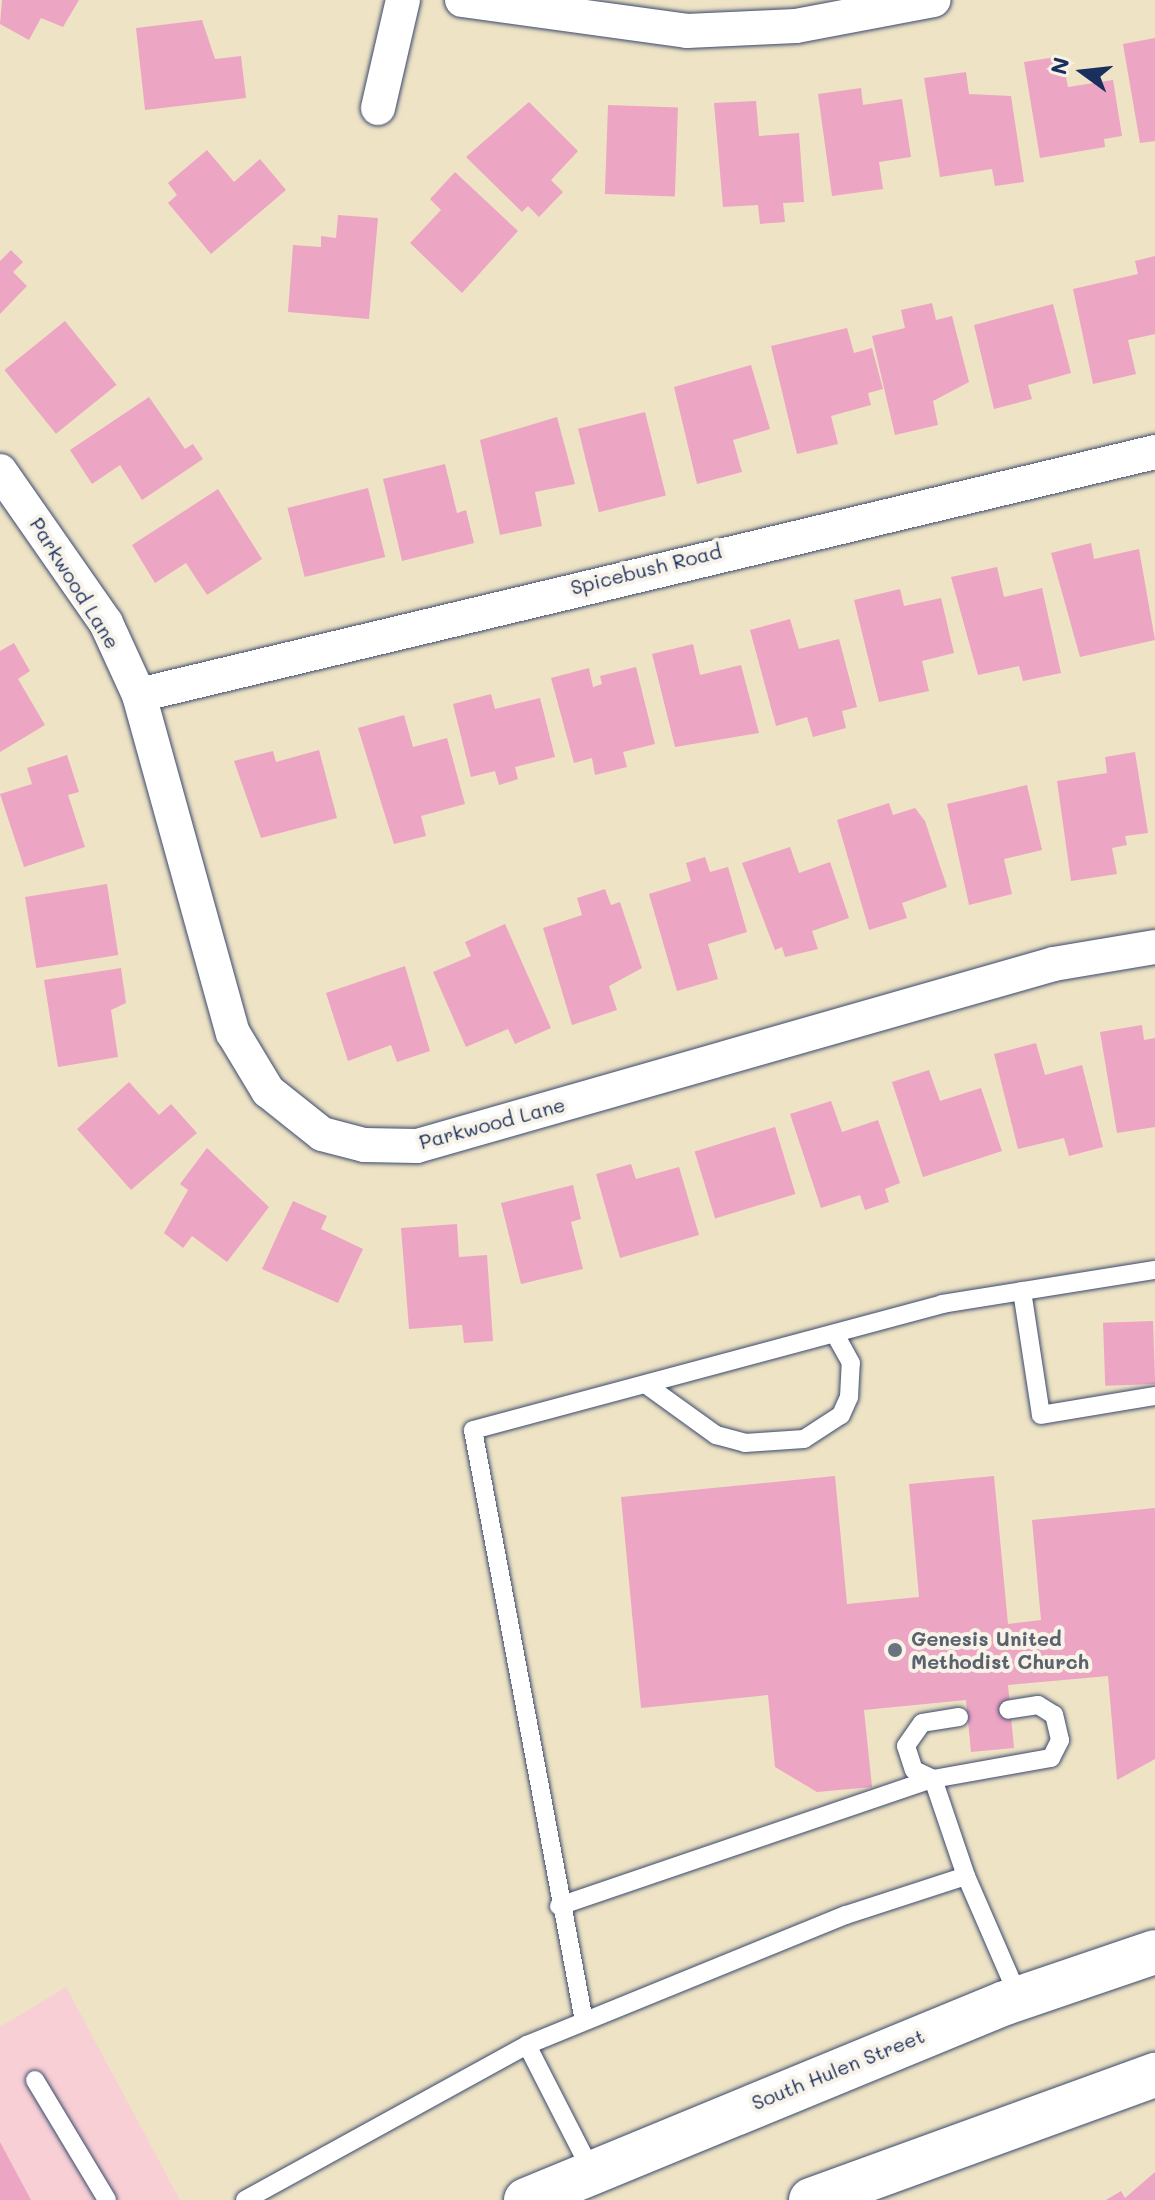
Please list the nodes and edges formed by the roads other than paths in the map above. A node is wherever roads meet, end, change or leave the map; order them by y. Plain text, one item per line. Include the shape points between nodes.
1 (403, 0) edge
2 (462, 0) edge
3 (934, 0) edge
4 (378, 108) dead end
5 (1155, 452) edge
6 (0, 471) edge
7 (139, 695) junction
8 (1155, 947) edge
9 (1155, 1270) edge
10 (1022, 1291) junction
11 (835, 1334) junction
12 (648, 1386) junction
13 (1155, 1396) edge
14 (1008, 1710) dead end
15 (959, 1717) dead end
16 (933, 1779) junction
17 (966, 1876) junction
18 (559, 1906) junction
19 (1155, 1952) edge
20 (1019, 1998) junction
21 (584, 2021) junction
22 (527, 2045) junction
23 (1155, 2075) edge
24 (35, 2080) dead end
25 (597, 2184) edge
26 (107, 2200) edge
27 (245, 2200) edge
28 (526, 2200) edge
29 (811, 2200) edge

1 - 4 street
2 - 3 street via 687,31 796,26
5 - 7 street, Spicebush Road
6 - 7 street, Parkwood Lane via 106,623
7 - 8 street, Parkwood Lane via 233,1033 268,1091 322,1134 364,1145 417,1146 1054,964
9 - 10 lane
10 - 11 lane
10 - 13 lane via 1041,1415
11 - 12 lane
11 - 12 lane via 851,1363 849,1397 841,1415 804,1439 760,1443 716,1435
12 - 18 lane via 473,1430
14 - 16 lane via 1038,1705 1054,1715 1060,1740 1051,1758
15 - 16 lane via 922,1723 909,1735 908,1762
16 - 17 lane
16 - 18 lane
17 - 20 lane
17 - 21 lane via 846,1915
18 - 21 lane
19 - 20 main road, South Hulen Street
20 - 25 main road, South Hulen Street
21 - 22 lane
22 - 25 lane
22 - 27 lane
23 - 29 main road
24 - 26 lane
25 - 28 main road, South Hulen Street

